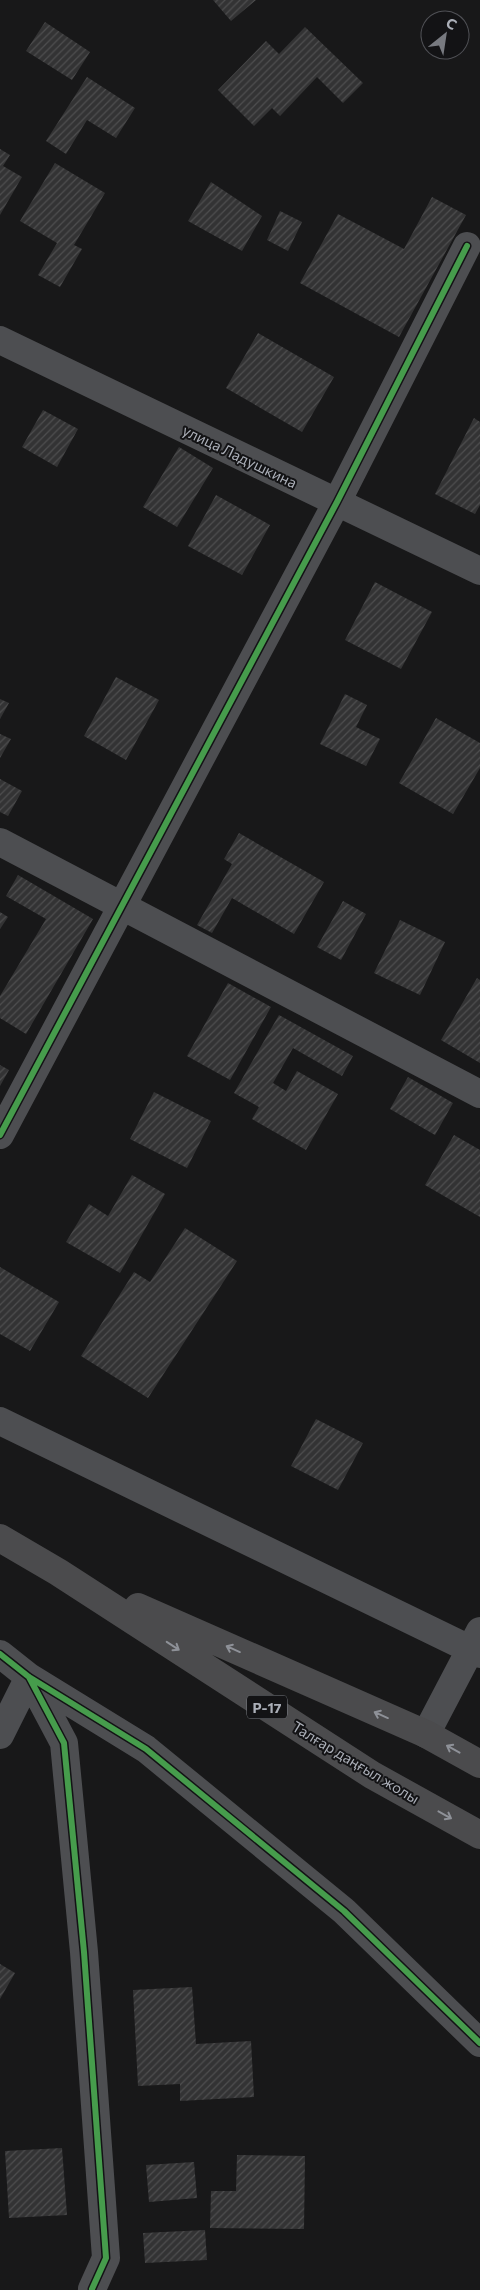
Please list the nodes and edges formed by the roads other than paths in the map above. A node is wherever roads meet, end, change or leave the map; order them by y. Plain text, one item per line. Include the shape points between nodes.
1 (467, 246) dead end
2 (0, 340) edge
3 (337, 502) junction
4 (480, 571) edge
5 (0, 842) edge
6 (121, 907) junction
7 (480, 1094) edge
8 (0, 1135) edge
9 (0, 1421) edge
10 (0, 1538) edge
11 (58, 1572) junction
12 (477, 1644) edge
13 (0, 1654) edge
14 (29, 1677) junction
15 (426, 1734) junction
16 (0, 1735) edge
17 (480, 1764) edge
18 (480, 1835) edge
19 (480, 2043) edge
20 (92, 2289) edge

1 - 3 street
2 - 3 street, улица Ладушкина
3 - 4 street, улица Ладушкина
3 - 6 street
5 - 6 street
6 - 7 street
6 - 8 street
9 - 12 street
10 - 11 main road, Талғар даңғыл жолы / P-17
15 -> 11 main road, Талғар даңғыл жолы / P-17
11 -> 18 main road, Талғар даңғыл жолы / P-17 via 372,1774
12 - 15 street
13 - 14 street
14 - 16 street
14 - 19 street via 146,1749 344,1912
14 - 20 street via 64,1743 84,1952 106,2258
17 -> 15 main road, P-17

